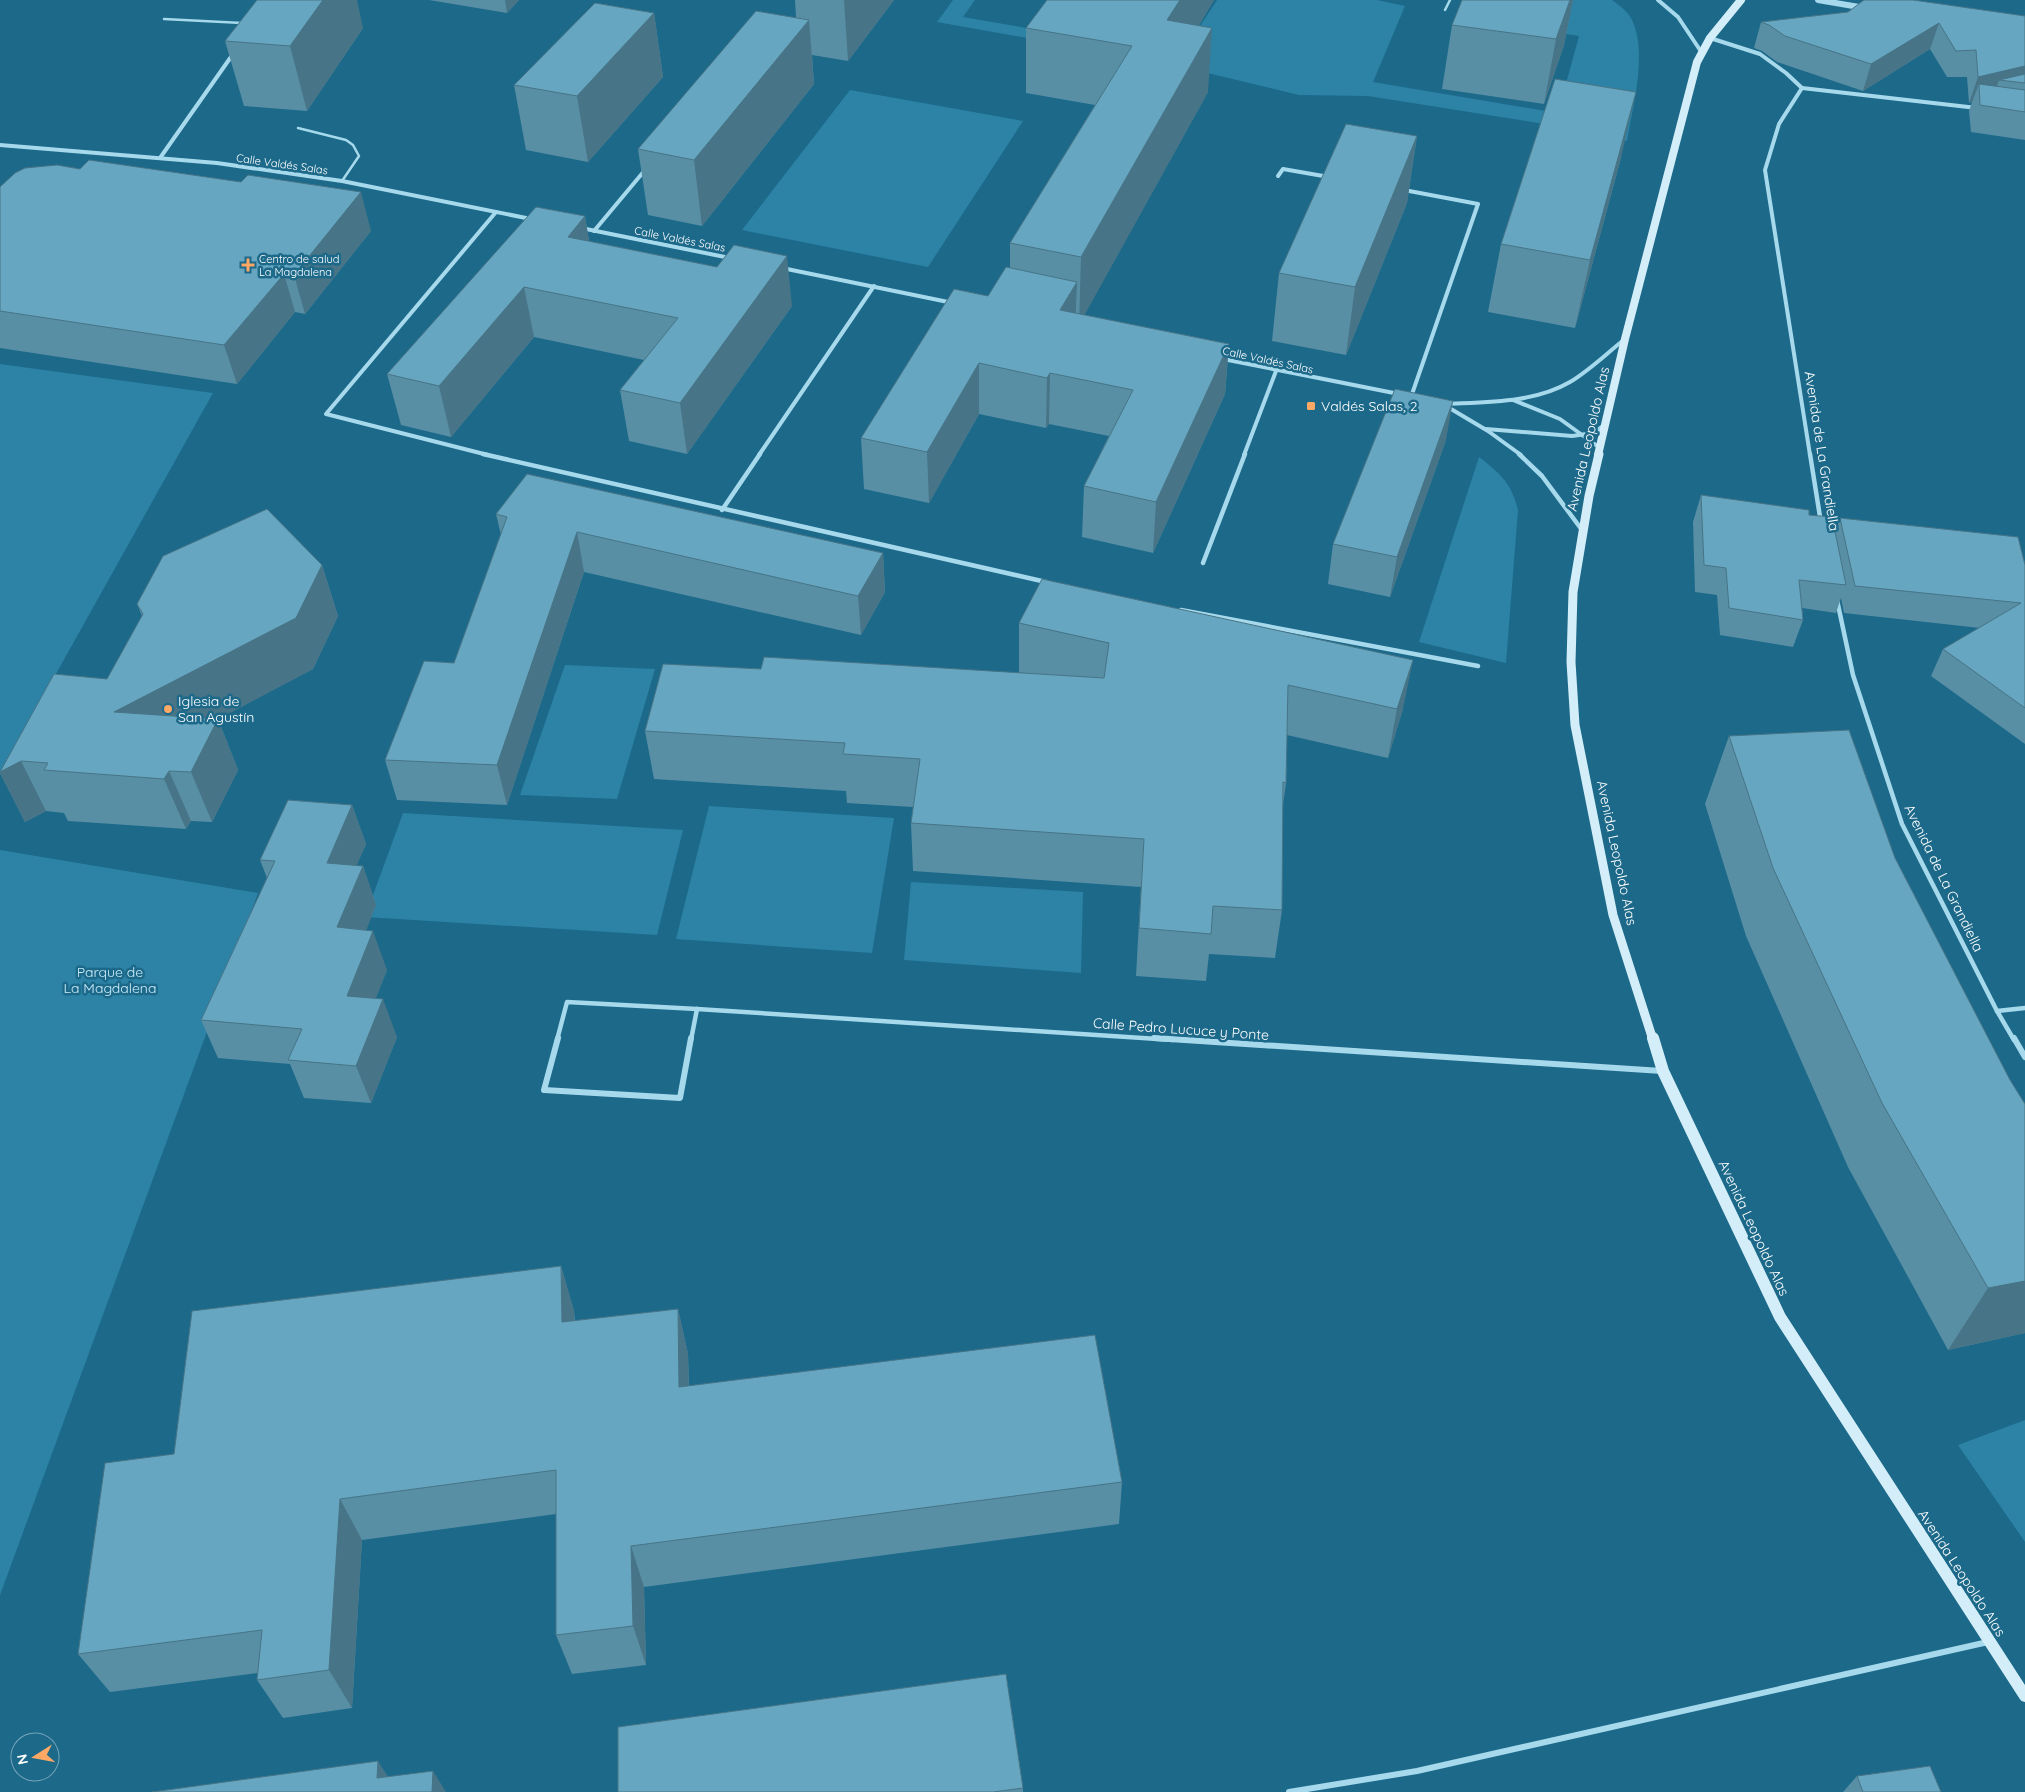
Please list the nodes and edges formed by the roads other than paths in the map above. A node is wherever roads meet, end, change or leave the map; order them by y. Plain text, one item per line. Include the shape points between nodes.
1 (1450, 0) edge
2 (1658, 0) edge
3 (1741, 0) edge
4 (1818, 0) edge
5 (1872, 9) edge
6 (1445, 10) dead end
7 (164, 19) dead end
8 (244, 23) edge
9 (1710, 38) junction
10 (238, 47) dead end
11 (1702, 53) junction
12 (1802, 88) junction
13 (1979, 106) edge
14 (298, 128) dead end
15 (0, 145) edge
16 (160, 158) junction
17 (651, 164) edge
18 (1278, 176) dead end
19 (1331, 178) edge
20 (342, 181) junction
21 (1399, 190) edge
22 (496, 212) junction
23 (540, 220) edge
24 (576, 227) edge
25 (594, 231) junction
26 (739, 260) edge
27 (778, 267) edge
28 (874, 286) junction
29 (958, 304) edge
30 (1625, 339) junction
31 (1218, 358) edge
32 (1276, 370) junction
33 (1411, 397) junction
34 (1419, 398) edge
35 (1510, 399) junction
36 (1606, 423) junction
37 (1486, 429) junction
38 (1584, 434) junction
39 (1600, 448) junction
40 (722, 510) junction
41 (1822, 526) edge
42 (1583, 532) junction
43 (1203, 563) dead end
44 (1051, 584) edge
45 (1835, 591) edge
46 (1176, 608) edge
47 (1478, 666) dead end
48 (2025, 1008) edge
49 (697, 1009) junction
50 (1997, 1011) junction
51 (2025, 1056) edge
52 (1663, 1071) junction
53 (1988, 1642) junction
54 (2025, 1696) edge
55 (1290, 1792) edge

1 - 6 lane
2 - 11 street via 1689,32
3 - 9 main road, Avenida Leopoldo Alas
4 - 5 street
7 - 8 lane
9 - 11 main road, Avenida Leopoldo Alas
9 - 12 street via 1760,54
10 - 16 street
11 - 30 main road, Avenida Leopoldo Alas via 1684,109
12 - 13 street
12 - 41 street, Avenida de La Grandiella via 1778,124 1766,170
14 - 20 lane via 349,141 354,147 359,156
15 - 16 street, Calle Valdés Salas
16 - 20 street, Calle Valdés Salas
17 - 25 street
18 - 19 street via 1283,169
20 - 22 street, Calle Valdés Salas
21 - 33 street via 1478,204
22 - 23 street, Calle Valdés Salas
22 - 40 street via 326,414
24 - 25 street, Calle Valdés Salas
25 - 26 street, Calle Valdés Salas
27 - 28 street
28 - 29 street
28 - 40 street
30 - 35 street via 1559,388
30 - 36 main road, Avenida Leopoldo Alas
31 - 32 street, Calle Valdés Salas
32 - 33 street, Calle Valdés Salas
32 - 43 street
33 - 34 street, Calle Valdés Salas
35 - 37 street via 1444,404
35 - 38 street via 1554,414
36 - 38 street via 1594,433
36 - 39 main road, Avenida Leopoldo Alas
37 - 38 street via 1549,435
37 - 42 street via 1527,460
38 - 39 street
39 - 42 main road, Avenida Leopoldo Alas
40 - 44 street
42 - 52 main road, Avenida Leopoldo Alas via 1574,592 1571,662 1575,725 1613,915
45 - 50 street, Avenida de La Grandiella via 1853,675 1902,824
46 - 47 street
48 - 50 street
49 - 49 street, Calle Pedro Lucuce y Ponte via 566,1002 544,1090 680,1098
49 - 52 street, Calle Pedro Lucuce y Ponte
50 - 51 street, Avenida de La Grandiella
52 - 53 main road, Avenida Leopoldo Alas via 1780,1317
53 - 54 main road, Avenida Leopoldo Alas
53 - 55 street via 1417,1771

